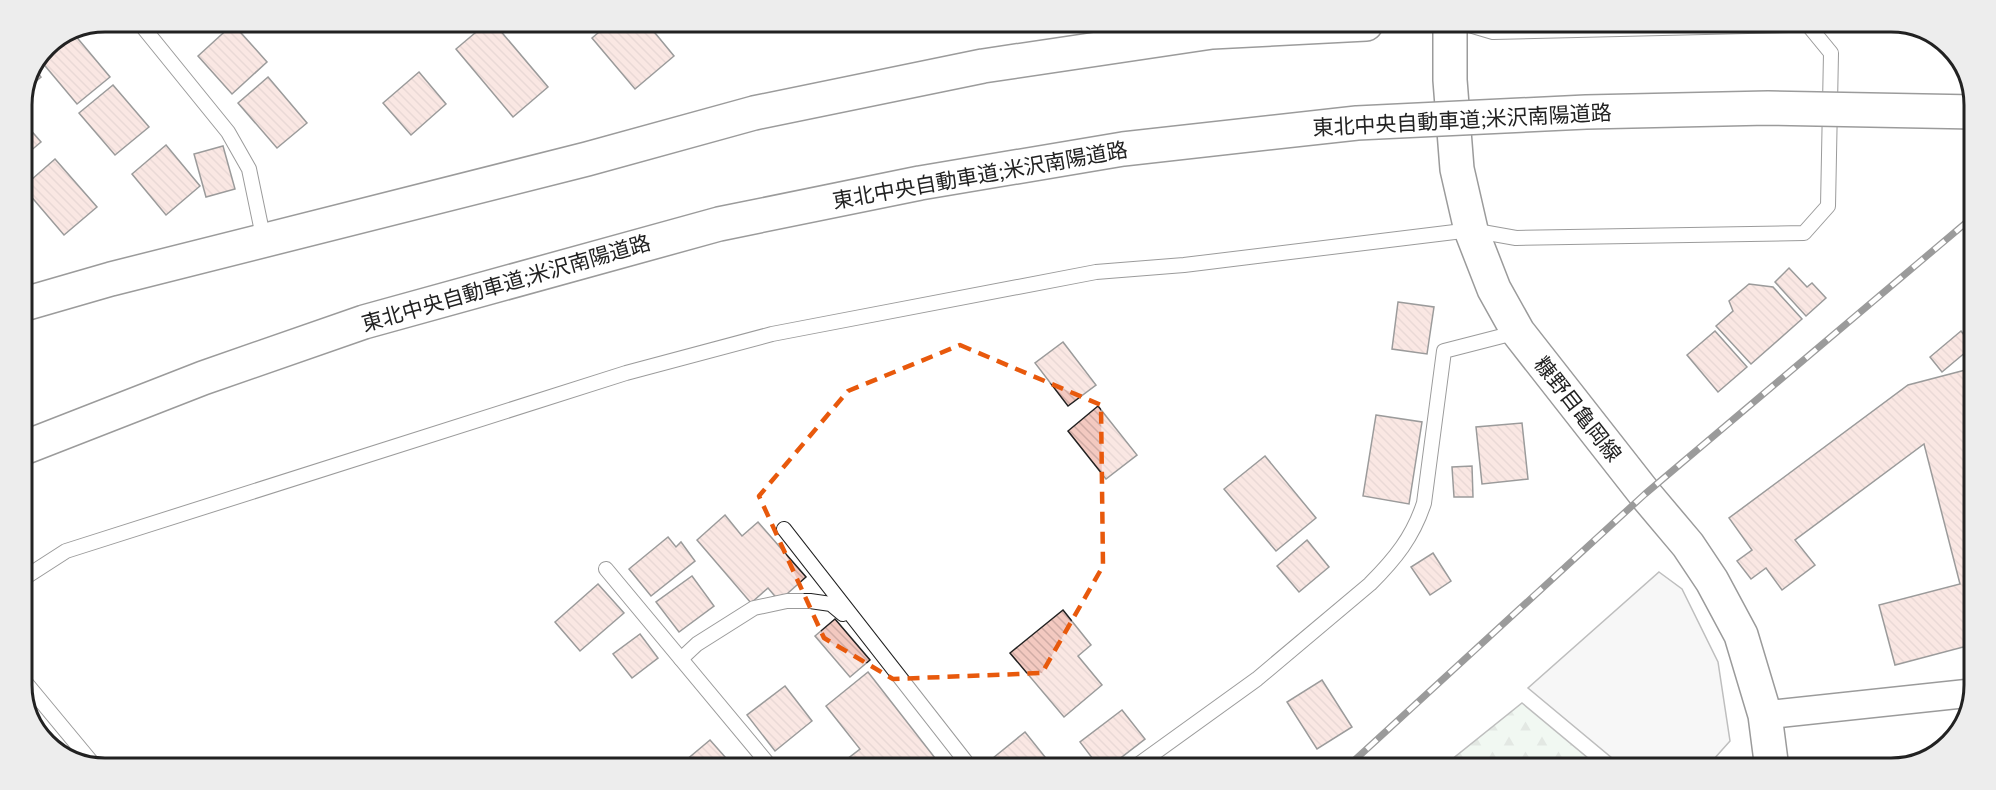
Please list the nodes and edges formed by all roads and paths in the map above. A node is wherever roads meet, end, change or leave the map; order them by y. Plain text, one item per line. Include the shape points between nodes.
1 (147, 32) edge
2 (1212, 32) edge
3 (1450, 32) edge
4 (1814, 32) edge
5 (1964, 112) edge
6 (1471, 230) junction
7 (264, 242) junction
8 (32, 302) edge
9 (1518, 332) junction
10 (32, 445) edge
11 (784, 529) dead end
12 (606, 569) dead end
13 (32, 573) edge
14 (859, 627) junction
15 (681, 659) junction
16 (32, 690) edge
17 (1963, 694) edge
18 (1765, 715) junction
19 (87, 756) edge
20 (763, 758) edge
21 (963, 758) edge
22 (1149, 758) edge
23 (1771, 758) edge

1 - 7 lane via 228,132 249,169
2 - 7 main road via 971,68 754,113
3 - 6 main road, 糠野目亀岡線 via 1457,169
4 - 6 lane via 1831,53 1829,194 1828,206 1804,233 1516,238
5 - 10 main road, 東北中央自動車道;米沢南陽道路, bridge via 1586,112 1357,123 1123,149 920,183 719,224 364,322 203,378
6 - 9 main road, 糠野目亀岡線 via 1494,289
6 - 13 lane via 1096,272 772,334 626,373 189,511 66,551
7 - 8 main road
9 - 18 main road, 糠野目亀岡線 via 1689,545 1741,635
9 - 22 lane via 1444,351 1424,503 1416,526 1386,568 1257,680
11 - 14 lane
12 - 15 lane
14 - 15 lane via 831,604 788,601 754,608 697,644
14 - 21 lane
15 - 20 lane
16 - 19 lane
17 - 18 street
18 - 23 main road, 糠野目亀岡線

